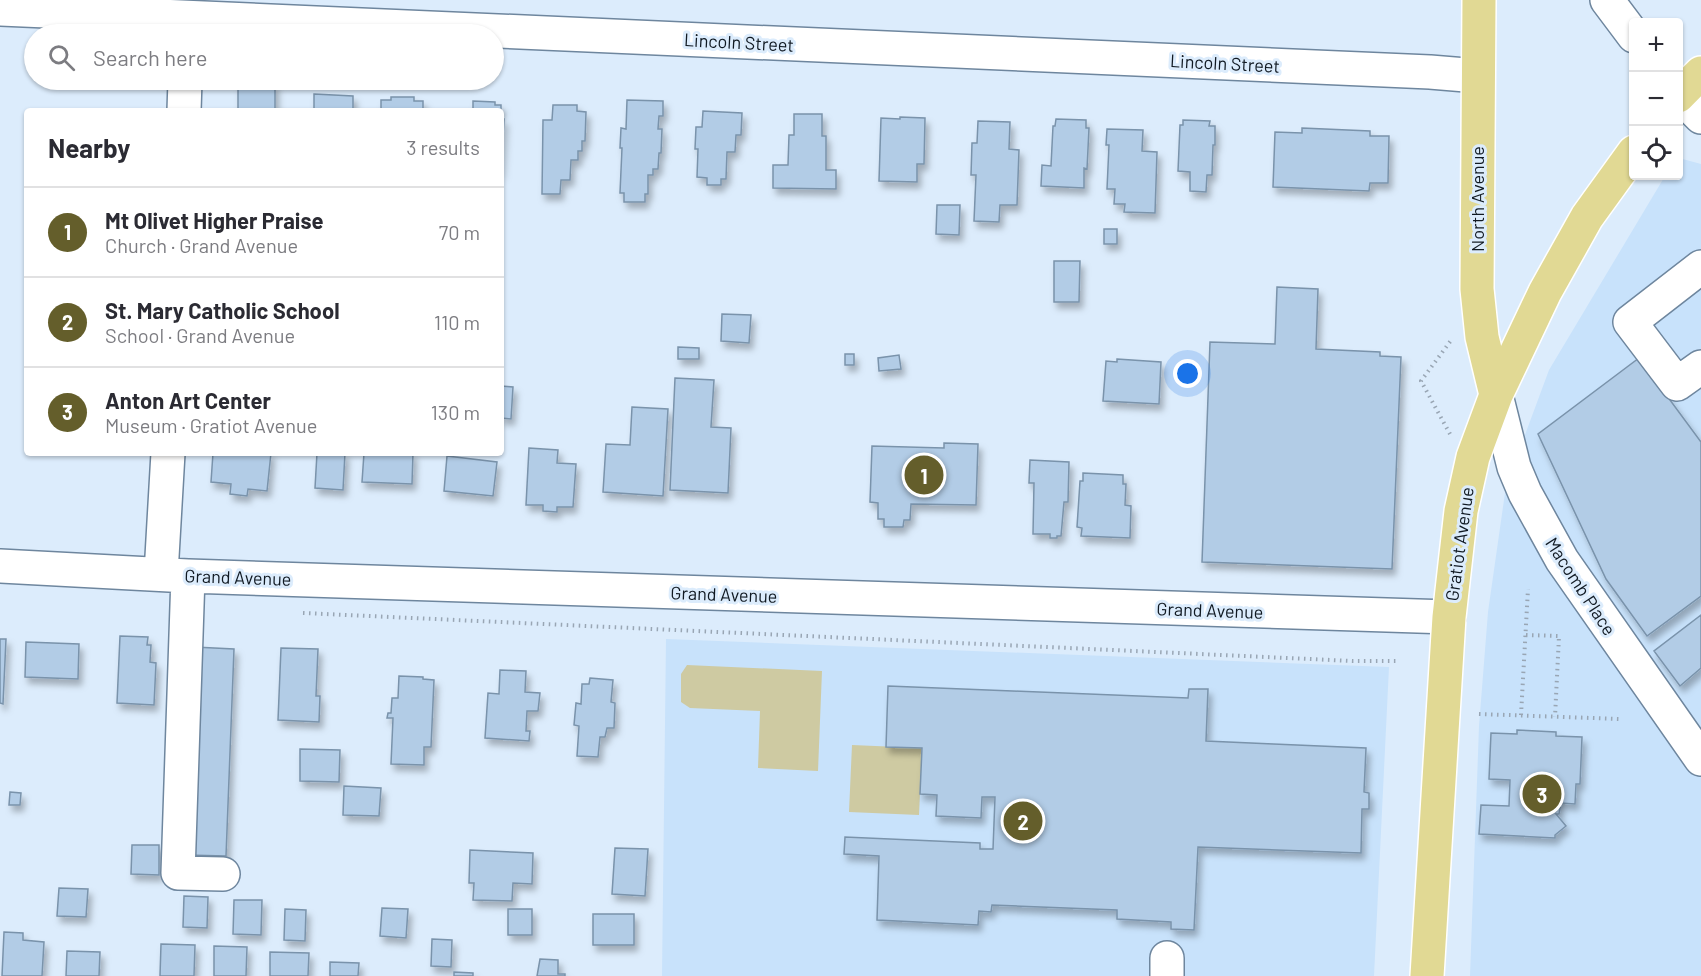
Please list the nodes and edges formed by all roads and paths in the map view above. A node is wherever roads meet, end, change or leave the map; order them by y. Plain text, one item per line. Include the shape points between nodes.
1 (1479, 0) edge
2 (1607, 0) edge
3 (0, 9) edge
4 (188, 18) edge
5 (326, 24) edge
6 (1629, 29) edge
7 (504, 32) edge
8 (1478, 76) junction
9 (185, 90) edge
10 (184, 108) edge
11 (1629, 159) edge
12 (1701, 267) edge
13 (1452, 338) dead end
14 (1701, 368) edge
15 (1496, 396) junction
16 (1452, 438) dead end
17 (168, 456) edge
18 (0, 566) edge
19 (175, 575) junction
20 (1528, 590) dead end
21 (295, 613) dead end
22 (1449, 617) junction
23 (1526, 635) junction
24 (1398, 661) dead end
25 (1479, 714) dead end
26 (1521, 716) junction
27 (1555, 717) junction
28 (1620, 719) dead end
29 (1701, 759) edge
30 (223, 874) dead end
31 (1427, 976) edge

1 - 8 main road, North Avenue
2 - 6 street
3 - 4 street, Lincoln Street
4 - 5 street, Lincoln Street
7 - 8 street, Lincoln Street
8 - 15 main road, North Avenue via 1477,289 1482,337
9 - 10 street
11 - 15 main road, Gratiot Avenue via 1587,217 1545,292
12 - 14 street via 1630,322 1677,384
13 - 16 path via 1421,381
15 - 22 main road, Gratiot Avenue via 1473,457 1461,511
15 - 29 street, Macomb Place via 1514,467 1562,560
17 - 19 street
18 - 19 street, Grand Avenue
19 - 22 street, Grand Avenue
19 - 30 street via 178,873
20 - 23 path
21 - 24 path
22 - 31 main road, Gratiot Avenue
23 - 26 path
23 - 27 path via 1559,636
25 - 26 path
26 - 27 path
27 - 28 path

